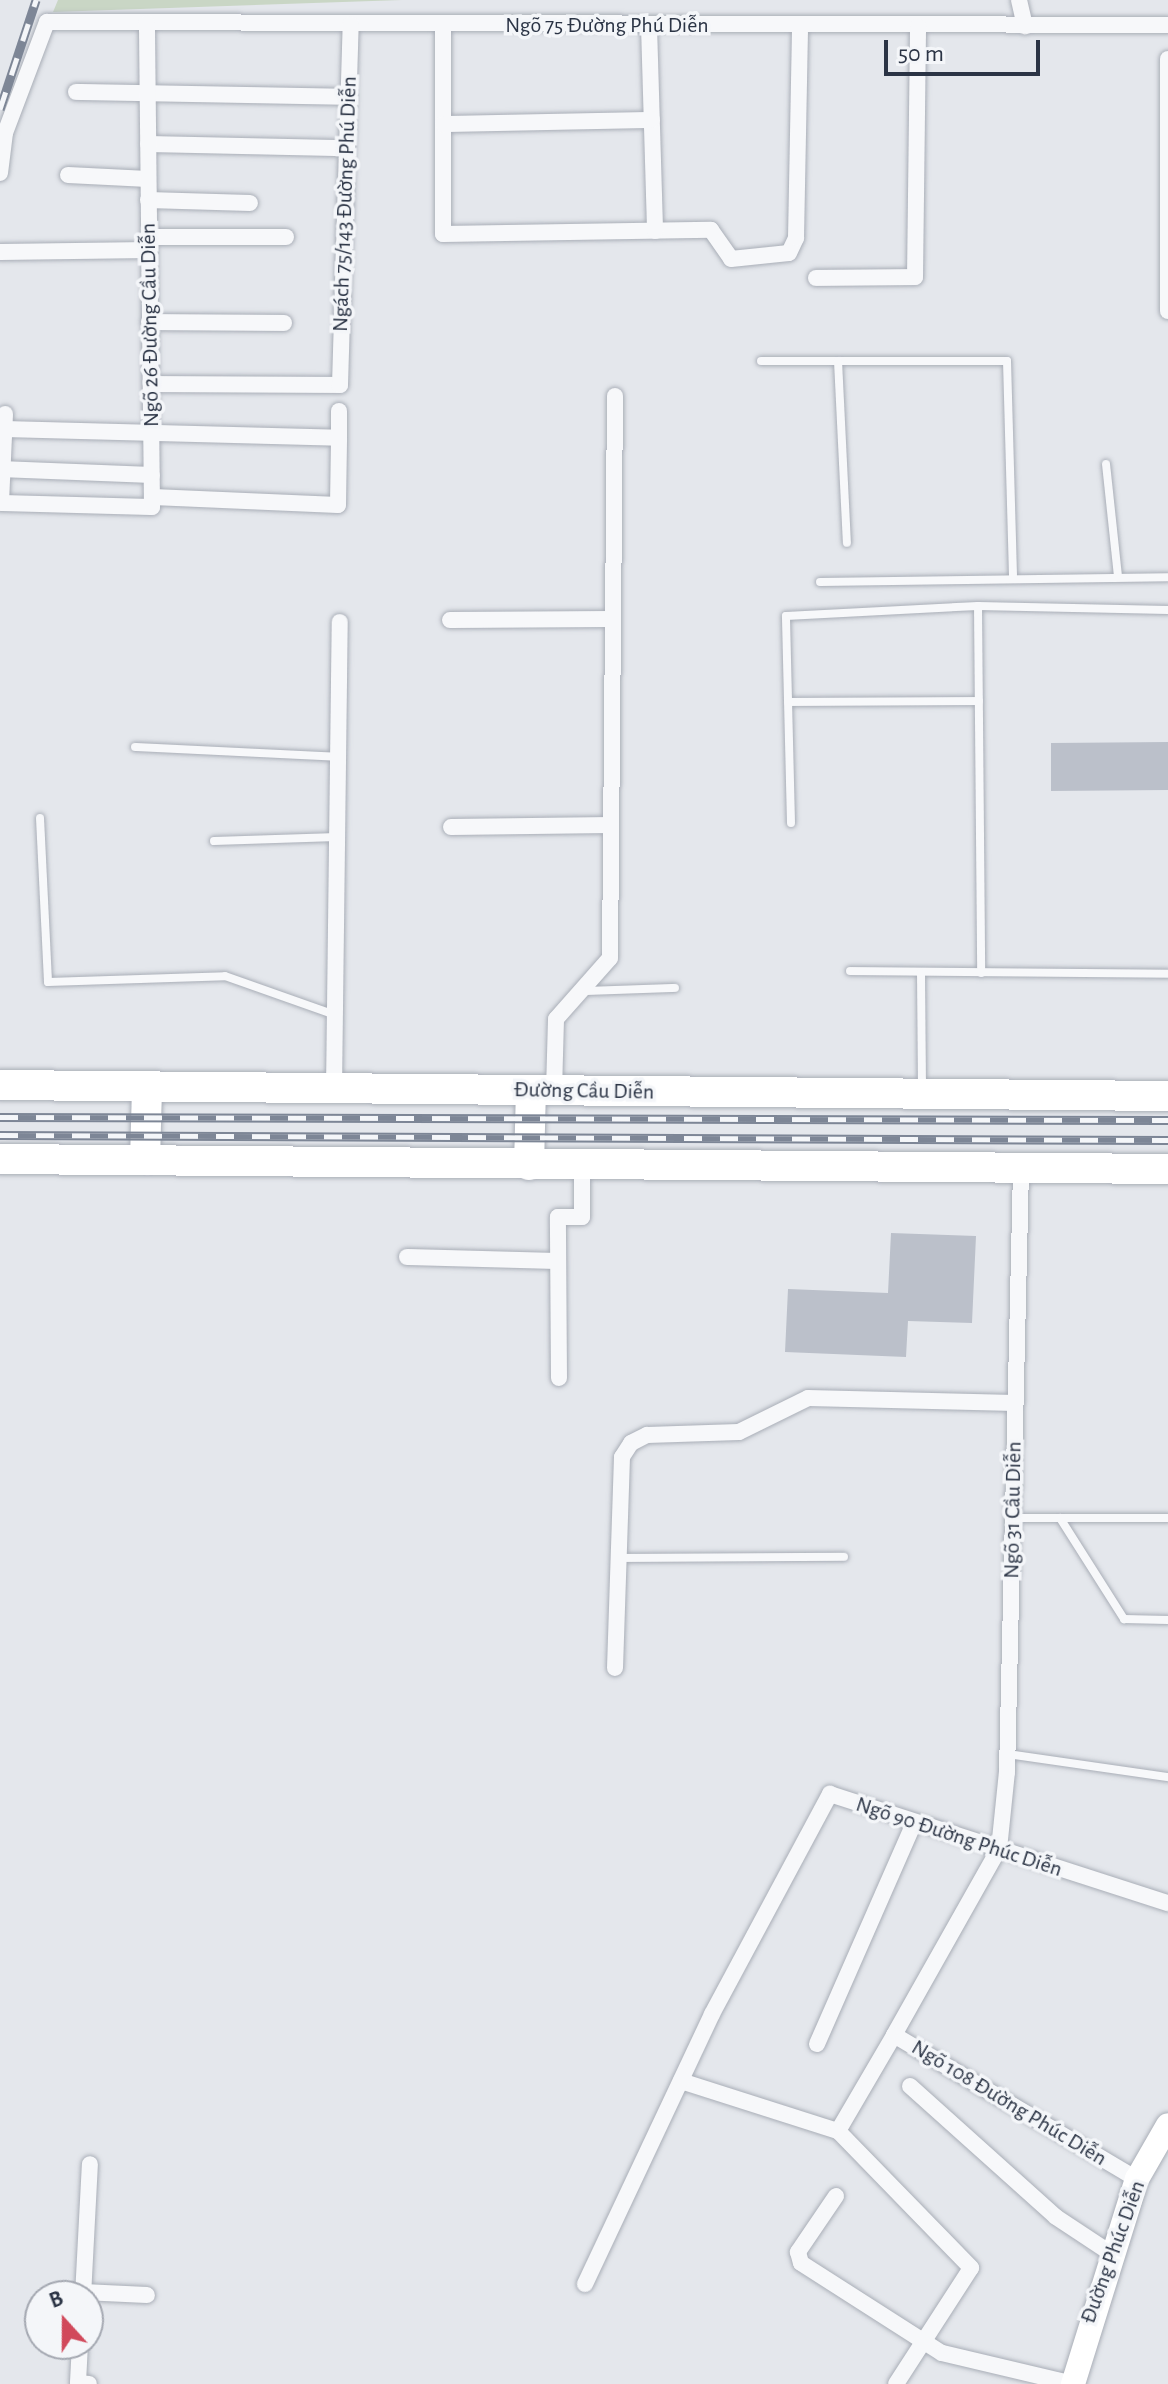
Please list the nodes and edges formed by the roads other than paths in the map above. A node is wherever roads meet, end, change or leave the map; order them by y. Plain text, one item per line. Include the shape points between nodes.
1 (1019, 0) edge
2 (147, 23) junction
3 (351, 24) junction
4 (443, 25) junction
5 (1168, 25) edge
6 (649, 26) junction
7 (1025, 26) junction
8 (800, 27) junction
9 (918, 27) junction
10 (1168, 59) edge
11 (76, 92) dead end
12 (147, 93) junction
13 (349, 97) junction
14 (652, 120) junction
15 (443, 124) junction
16 (148, 144) junction
17 (347, 148) junction
18 (0, 173) edge
19 (68, 175) dead end
20 (148, 179) junction
21 (148, 200) junction
22 (250, 203) dead end
23 (655, 231) junction
24 (286, 237) dead end
25 (148, 243) junction
26 (0, 252) edge
27 (816, 278) dead end
28 (1168, 311) edge
29 (149, 322) junction
30 (284, 323) dead end
31 (761, 361) dead end
32 (838, 361) junction
33 (151, 384) junction
34 (615, 396) dead end
35 (339, 411) dead end
36 (152, 431) junction
37 (339, 438) junction
38 (1106, 464) dead end
39 (1, 469) edge
40 (152, 475) junction
41 (153, 497) junction
42 (847, 543) dead end
43 (1118, 577) junction
44 (1168, 577) edge
45 (1013, 579) junction
46 (820, 582) dead end
47 (978, 606) junction
48 (1168, 610) edge
49 (611, 619) junction
50 (450, 620) dead end
51 (340, 622) dead end
52 (979, 701) junction
53 (788, 702) junction
54 (135, 747) dead end
55 (338, 757) junction
56 (40, 818) dead end
57 (791, 823) dead end
58 (611, 825) junction
59 (451, 827) dead end
60 (338, 837) junction
61 (214, 841) dead end
62 (850, 971) dead end
63 (921, 973) junction
64 (981, 973) junction
65 (1168, 974) edge
66 (675, 988) dead end
67 (582, 991) junction
68 (335, 1015) junction
69 (0, 1085) edge
70 (147, 1087) junction
71 (334, 1090) junction
72 (542, 1091) junction
73 (922, 1096) junction
74 (1168, 1096) edge
75 (0, 1159) edge
76 (145, 1160) junction
77 (529, 1165) junction
78 (582, 1166) junction
79 (1021, 1169) junction
80 (1168, 1169) edge
81 (407, 1257) dead end
82 (558, 1261) junction
83 (559, 1378) dead end
84 (1015, 1403) junction
85 (1013, 1518) junction
86 (1060, 1518) junction
87 (1168, 1518) edge
88 (844, 1557) dead end
89 (617, 1558) junction
90 (1168, 1620) edge
91 (615, 1668) dead end
92 (1007, 1753) junction
93 (1168, 1777) edge
94 (913, 1825) junction
95 (999, 1849) junction
96 (1168, 1903) edge
97 (894, 2035) junction
98 (817, 2044) dead end
99 (681, 2081) junction
100 (910, 2086) dead end
101 (1168, 2125) edge
102 (838, 2131) junction
103 (90, 2164) dead end
104 (1137, 2179) junction
105 (836, 2196) dead end
106 (1112, 2254) junction
107 (84, 2280) edge
108 (585, 2284) dead end
109 (104, 2294) edge
110 (147, 2295) dead end
111 (926, 2343) junction
112 (79, 2360) edge
113 (89, 2384) edge
114 (896, 2384) edge
115 (1073, 2384) edge

1 - 7 street
2 - 3 street, Ngõ 75 Đường Phú Diễn
2 - 12 street, Ngõ 26 Đường Cầu Diễn
2 - 18 street, Ngõ 75 Đường Phú Diễn via 47,22 5,133
3 - 4 street, Ngõ 75 Đường Phú Diễn
3 - 13 street, Ngách 75/143 Đường Phú Diễn
4 - 6 street, Ngõ 75 Đường Phú Diễn
4 - 15 street
5 - 7 street, Ngõ 75 Đường Phú Diễn
6 - 8 street, Ngõ 75 Đường Phú Diễn
6 - 14 street
7 - 9 street, Ngõ 75 Đường Phú Diễn
8 - 9 street, Ngõ 75 Đường Phú Diễn
8 - 23 street via 796,238 789,253 731,259 711,230
9 - 27 street via 915,277
10 - 28 street
11 - 12 street
12 - 13 street
12 - 16 street, Ngõ 26 Đường Cầu Diễn
13 - 17 street, Ngách 75/143 Đường Phú Diễn
14 - 15 street
14 - 23 street
15 - 23 street via 443,234
16 - 17 street
16 - 20 street, Ngõ 26 Đường Cầu Diễn
17 - 33 street, Ngách 75/143 Đường Phú Diễn via 340,385
19 - 20 street
20 - 21 street, Ngõ 26 Đường Cầu Diễn
21 - 22 street
21 - 25 street, Ngõ 26 Đường Cầu Diễn
24 - 25 street
25 - 26 street
25 - 29 street, Ngõ 26 Đường Cầu Diễn
29 - 30 street
29 - 33 street, Ngõ 26 Đường Cầu Diễn
31 - 32 lane
32 - 42 lane
32 - 45 lane via 1007,361
33 - 36 street, Ngõ 26 Đường Cầu Diễn
34 - 49 street
35 - 37 street
36 - 37 street
36 - 39 street via 5,422
36 - 40 street, Ngõ 26 Đường Cầu Diễn
37 - 41 street via 338,505
38 - 43 lane
39 - 40 street
39 - 41 street via 1,503 152,507
40 - 41 street, Ngõ 26 Đường Cầu Diễn
43 - 44 lane
43 - 45 lane
45 - 46 lane
47 - 48 lane
47 - 52 lane
47 - 53 lane via 786,616
49 - 50 street
49 - 58 street
51 - 55 street
52 - 53 lane
52 - 64 lane
53 - 57 lane
54 - 55 lane
55 - 60 street
56 - 68 lane via 48,982 225,976
58 - 59 street
58 - 67 street via 610,958
60 - 61 lane
60 - 68 street
62 - 63 lane
63 - 64 lane
63 - 73 lane
64 - 65 lane
66 - 67 lane
67 - 72 street via 556,1019
68 - 71 street
69 - 70 highway, Đường Cầu Diễn
70 - 71 highway, Đường Cầu Diễn
70 - 76 highway
71 - 72 highway, Đường Cầu Diễn
72 - 73 highway, Đường Cầu Diễn
72 - 77 highway
73 - 74 highway, Đường Cầu Diễn
75 - 76 highway
76 - 77 highway
77 - 78 highway
78 - 79 highway
78 - 82 street via 582,1217 558,1217
79 - 80 highway
79 - 84 street, Ngõ 31 Cầu Diễn
81 - 82 street
82 - 83 street
84 - 85 street, Ngõ 31 Cầu Diễn
84 - 89 street via 853,1394 808,1398 739,1432 647,1435 622,1457
85 - 86 lane
85 - 92 street, Ngõ 31 Cầu Diễn
86 - 87 lane
86 - 90 lane via 1124,1619
88 - 89 lane
89 - 91 street
92 - 93 lane
92 - 95 street, Ngõ 31 Cầu Diễn
94 - 95 street, Ngõ 90 Đường Phúc Diễn
94 - 98 street
94 - 99 street, Ngõ 90 Đường Phúc Diễn via 830,1794
95 - 96 street, Ngõ 90 Đường Phúc Diễn
95 - 97 street
97 - 102 street, Ngõ 108 Đường Phúc Diễn
97 - 104 street, Ngõ 108 Đường Phúc Diễn
99 - 102 street
99 - 108 street, Ngõ 90 Đường Phúc Diễn
100 - 106 street via 1056,2217
101 - 104 street, Đường Phúc Diễn
102 - 111 street via 971,2268
103 - 107 street
104 - 106 street, Đường Phúc Diễn
105 - 111 street via 798,2252 801,2263
106 - 115 street, Đường Phúc Diễn
109 - 110 street
111 - 114 street
111 - 115 street
112 - 113 street via 78,2383

